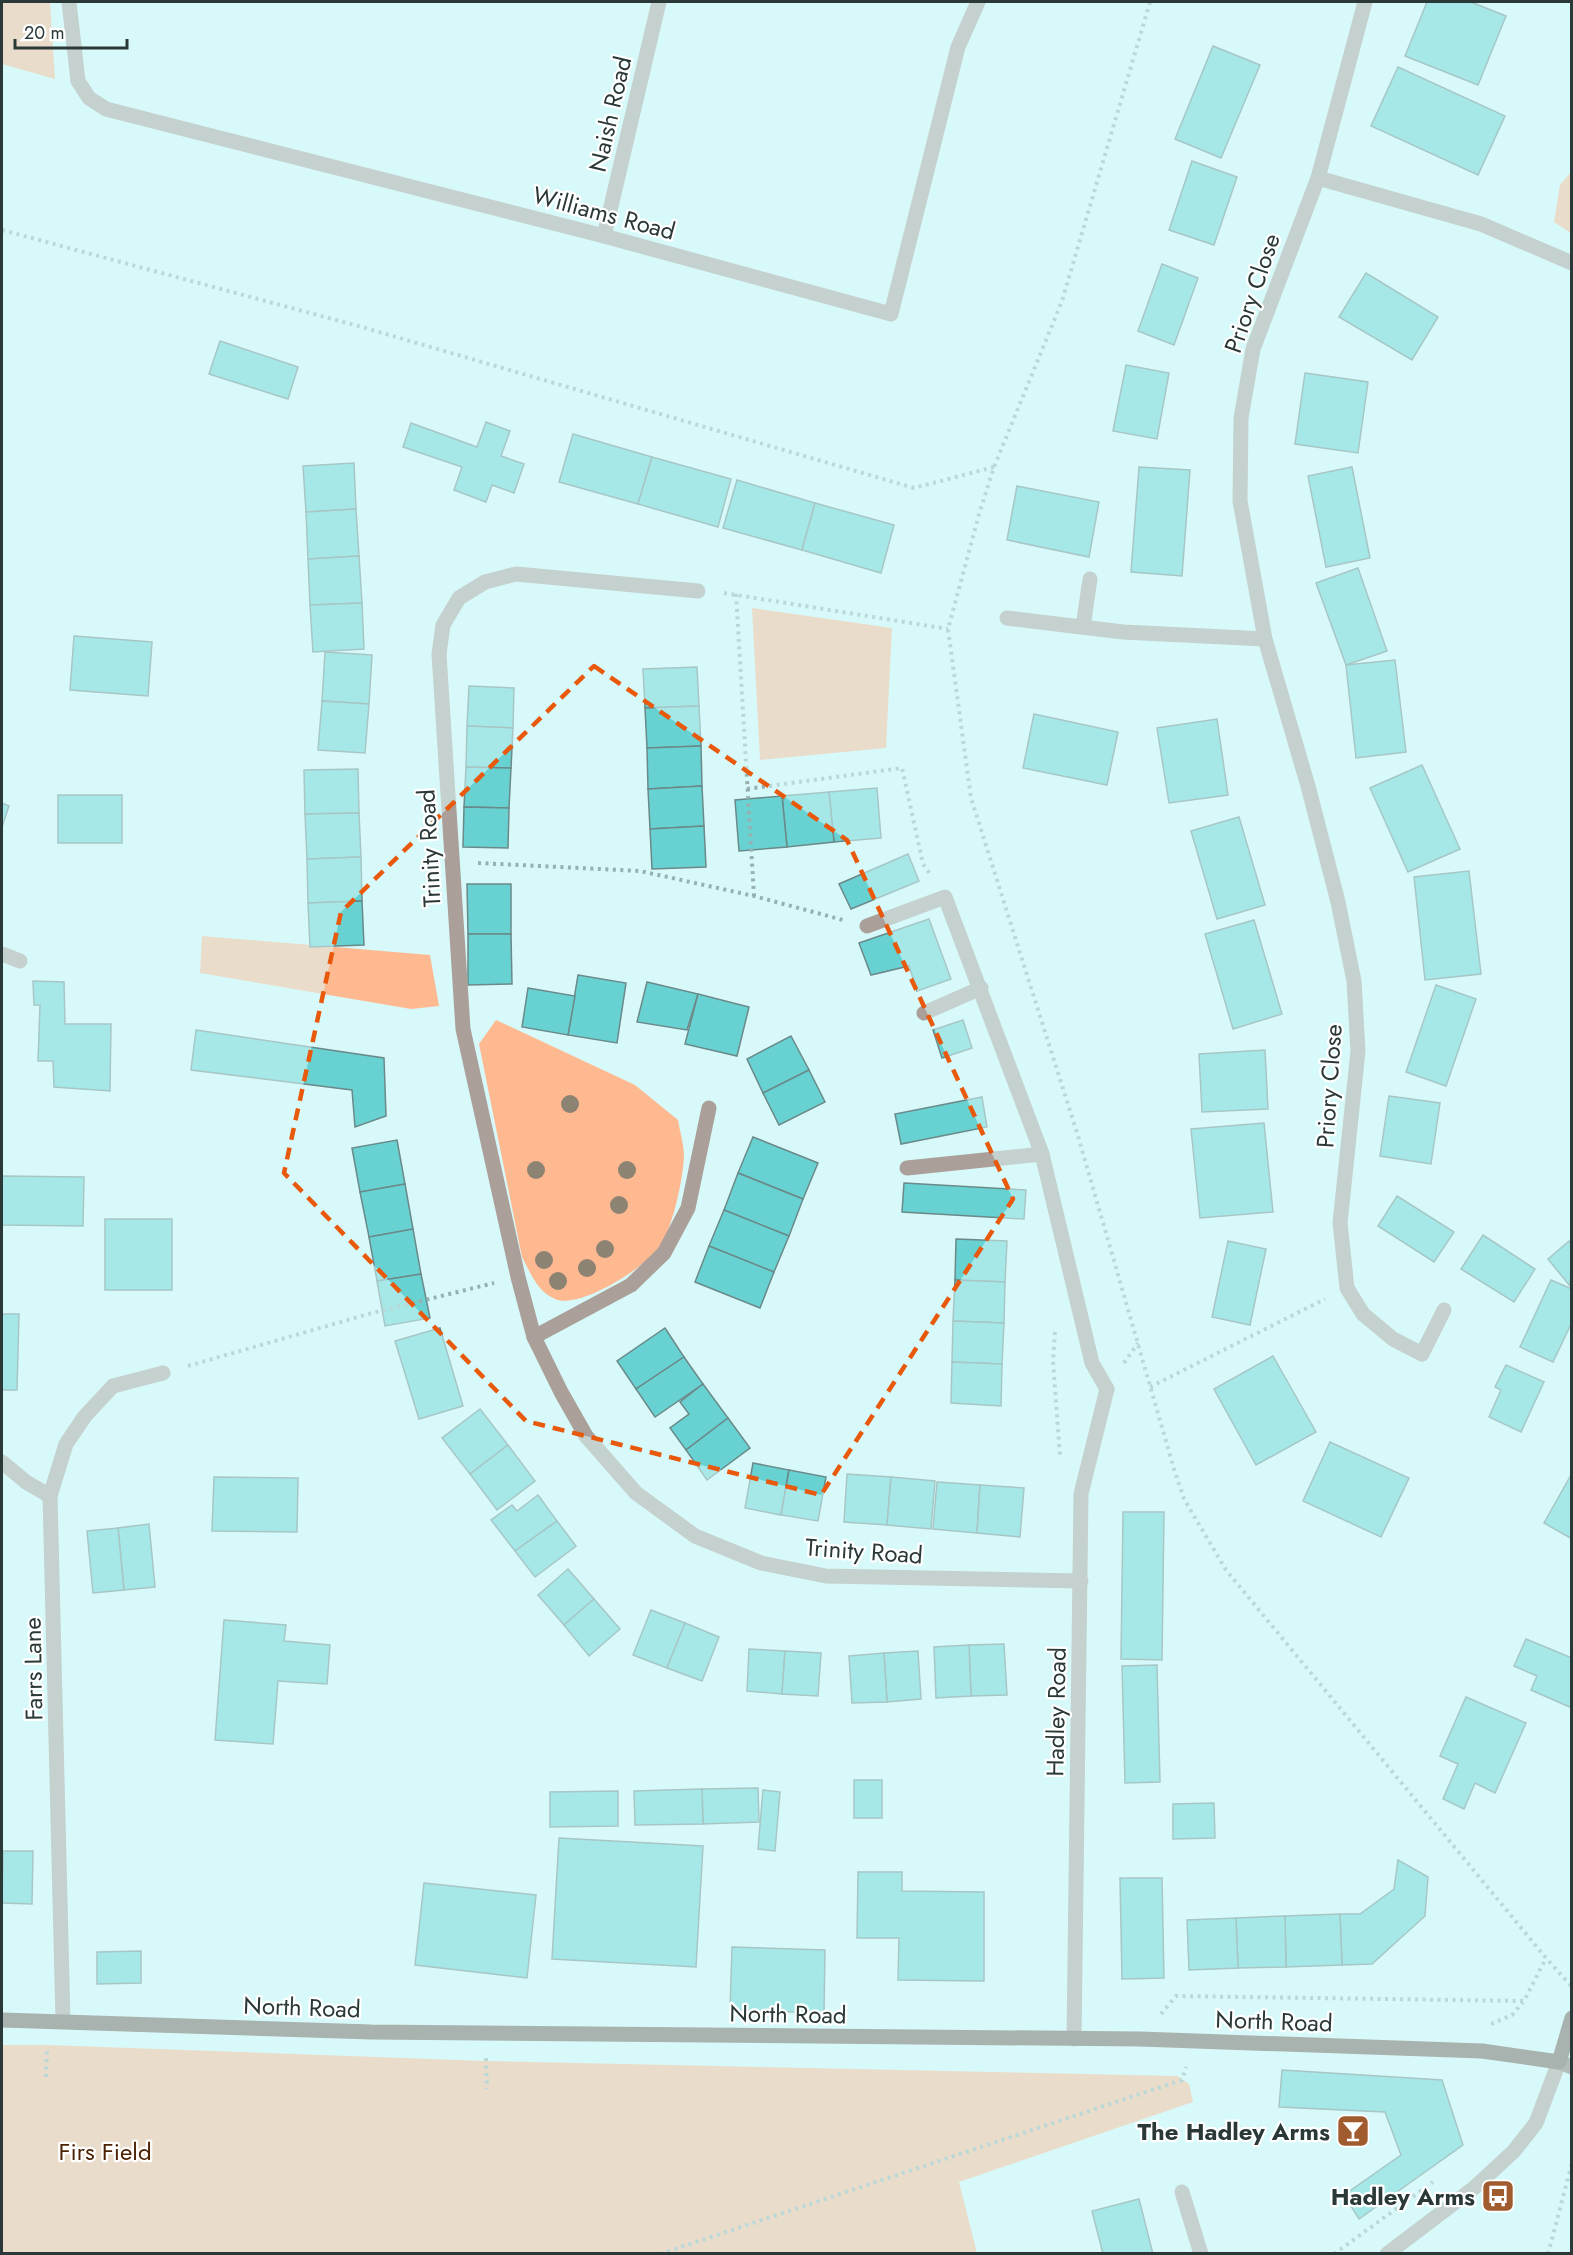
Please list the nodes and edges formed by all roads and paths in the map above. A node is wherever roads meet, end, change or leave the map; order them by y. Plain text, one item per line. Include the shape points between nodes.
1 (69, 2) edge
2 (659, 2) edge
3 (978, 2) edge
4 (1150, 2) edge
5 (1365, 2) edge
6 (1318, 178) junction
7 (2, 230) edge
8 (604, 236) junction
9 (1572, 262) edge
10 (994, 467) junction
11 (1090, 579) dead end
12 (698, 591) joint
13 (736, 594) junction
14 (1008, 618) dead end
15 (1083, 627) junction
16 (948, 629) junction
17 (1265, 639) junction
18 (747, 789) junction
19 (452, 861) junction
20 (754, 896) junction
21 (945, 897) junction
22 (867, 926) joint
23 (2, 954) edge
24 (20, 961) dead end
25 (981, 988) junction
26 (924, 1013) dead end
27 (709, 1108) dead end
28 (1042, 1154) junction
29 (908, 1168) dead end
30 (518, 1277) junction
31 (1347, 1288) junction
32 (1444, 1310) dead end
33 (1055, 1325) dead end
34 (534, 1336) junction
35 (163, 1373) joint
36 (1150, 1388) junction
37 (2, 1462) edge
38 (1081, 1494) junction
39 (51, 1496) junction
40 (1081, 1581) junction
41 (1546, 1958) junction
42 (1572, 1987) edge
43 (1572, 2018) edge
44 (2, 2020) edge
45 (63, 2021) junction
46 (1074, 2039) junction
47 (1140, 2039) junction
48 (1195, 2041) junction
49 (47, 2056) dead end
50 (1565, 2065) edge
51 (46, 2078) dead end
52 (1572, 2163) edge
53 (1435, 2180) dead end
54 (1182, 2192) dead end
55 (660, 2253) edge
56 (1201, 2253) edge
57 (1334, 2253) edge
58 (1387, 2253) edge
59 (1548, 2253) edge

1 - 8 street, Williams Road via 78,81 89,98 106,109
2 - 8 street, Naish Road
3 - 8 street, Williams Road via 958,47 891,314
4 - 10 path via 1062,301
5 - 6 street, Priory Close
6 - 9 street via 1481,224
6 - 17 street, Priory Close via 1253,349 1241,418 1240,501
7 - 10 path via 362,327 914,488
10 - 16 path
11 - 15 street
12 - 13 path
12 - 19 street, Trinity Road via 516,574 485,582 459,598 443,625 439,654
13 - 16 path
13 - 18 path
14 - 15 street
15 - 17 street
16 - 36 path via 971,798 1078,1137
17 - 31 street, Priory Close via 1311,798 1354,981 1358,1051 1340,1222
18 - 20 path
18 - 21 path via 902,768 923,864
19 - 20 path via 640,871
19 - 30 street, Trinity Road via 463,1029
20 - 22 path
21 - 22 street
21 - 25 street
23 - 24 street
25 - 26 street
25 - 28 street
27 - 34 street via 688,1208 664,1254 631,1285
28 - 29 street
28 - 38 street, Hadley Road via 1092,1363 1107,1389
30 - 34 street, Trinity Road
30 - 35 path via 372,1313
31 - 32 street, Priory Close via 1363,1314 1393,1339 1422,1354
31 - 36 path
33 - 38 path via 1053,1361 1062,1475
34 - 40 street, Trinity Road via 586,1436 636,1492 695,1536 761,1563 826,1576
35 - 39 street, Farrs Lane via 113,1386 85,1416 66,1444
36 - 41 path via 1184,1499 1226,1570
37 - 39 street
38 - 40 street, Hadley Road
39 - 45 street, Farrs Lane
40 - 46 street, Hadley Road
41 - 42 path
41 - 47 path via 1524,2001 1176,1996
43 - 50 main road
44 - 45 main road, North Road
45 - 46 main road, North Road via 371,2032
46 - 47 main road, North Road
47 - 48 main road, North Road
48 - 50 main road, North Road via 1482,2051
48 - 55 path via 1182,2080
49 - 51 path
50 - 58 street via 1536,2123 1514,2151 1474,2188
52 - 59 path
53 - 57 path
54 - 56 street

